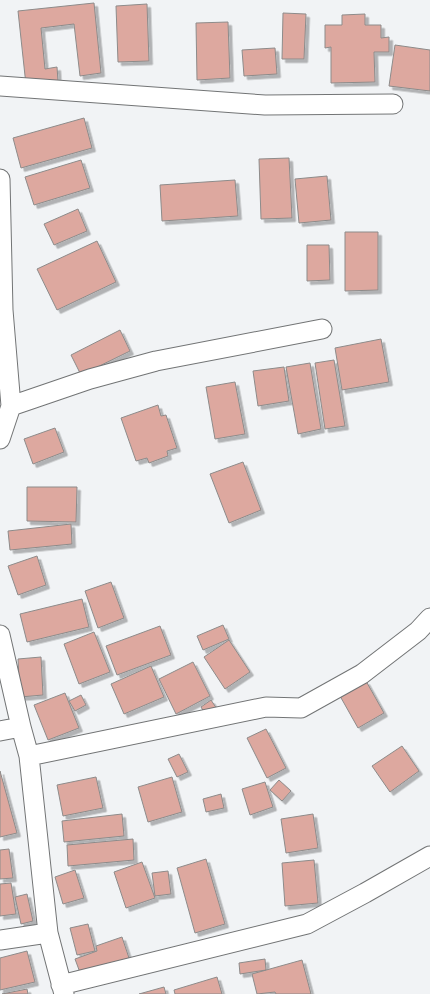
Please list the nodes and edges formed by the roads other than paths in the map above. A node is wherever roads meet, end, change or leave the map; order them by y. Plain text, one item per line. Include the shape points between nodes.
1 (0, 86) edge
2 (392, 104) dead end
3 (0, 179) edge
4 (2, 310) edge
5 (322, 329) dead end
6 (11, 406) junction
7 (0, 439) edge
8 (430, 618) edge
9 (0, 635) edge
10 (21, 727) junction
11 (0, 731) edge
12 (30, 756) junction
13 (430, 856) edge
14 (48, 933) junction
15 (0, 940) edge
16 (63, 990) edge

1 - 2 street via 265,105
3 - 4 street
4 - 6 street
5 - 6 street via 156,360
6 - 7 street
8 - 12 street via 418,632 362,674 301,708 266,707
9 - 10 street
10 - 11 street
10 - 12 street
12 - 14 street
13 - 16 street via 307,924
14 - 15 street
14 - 16 street

